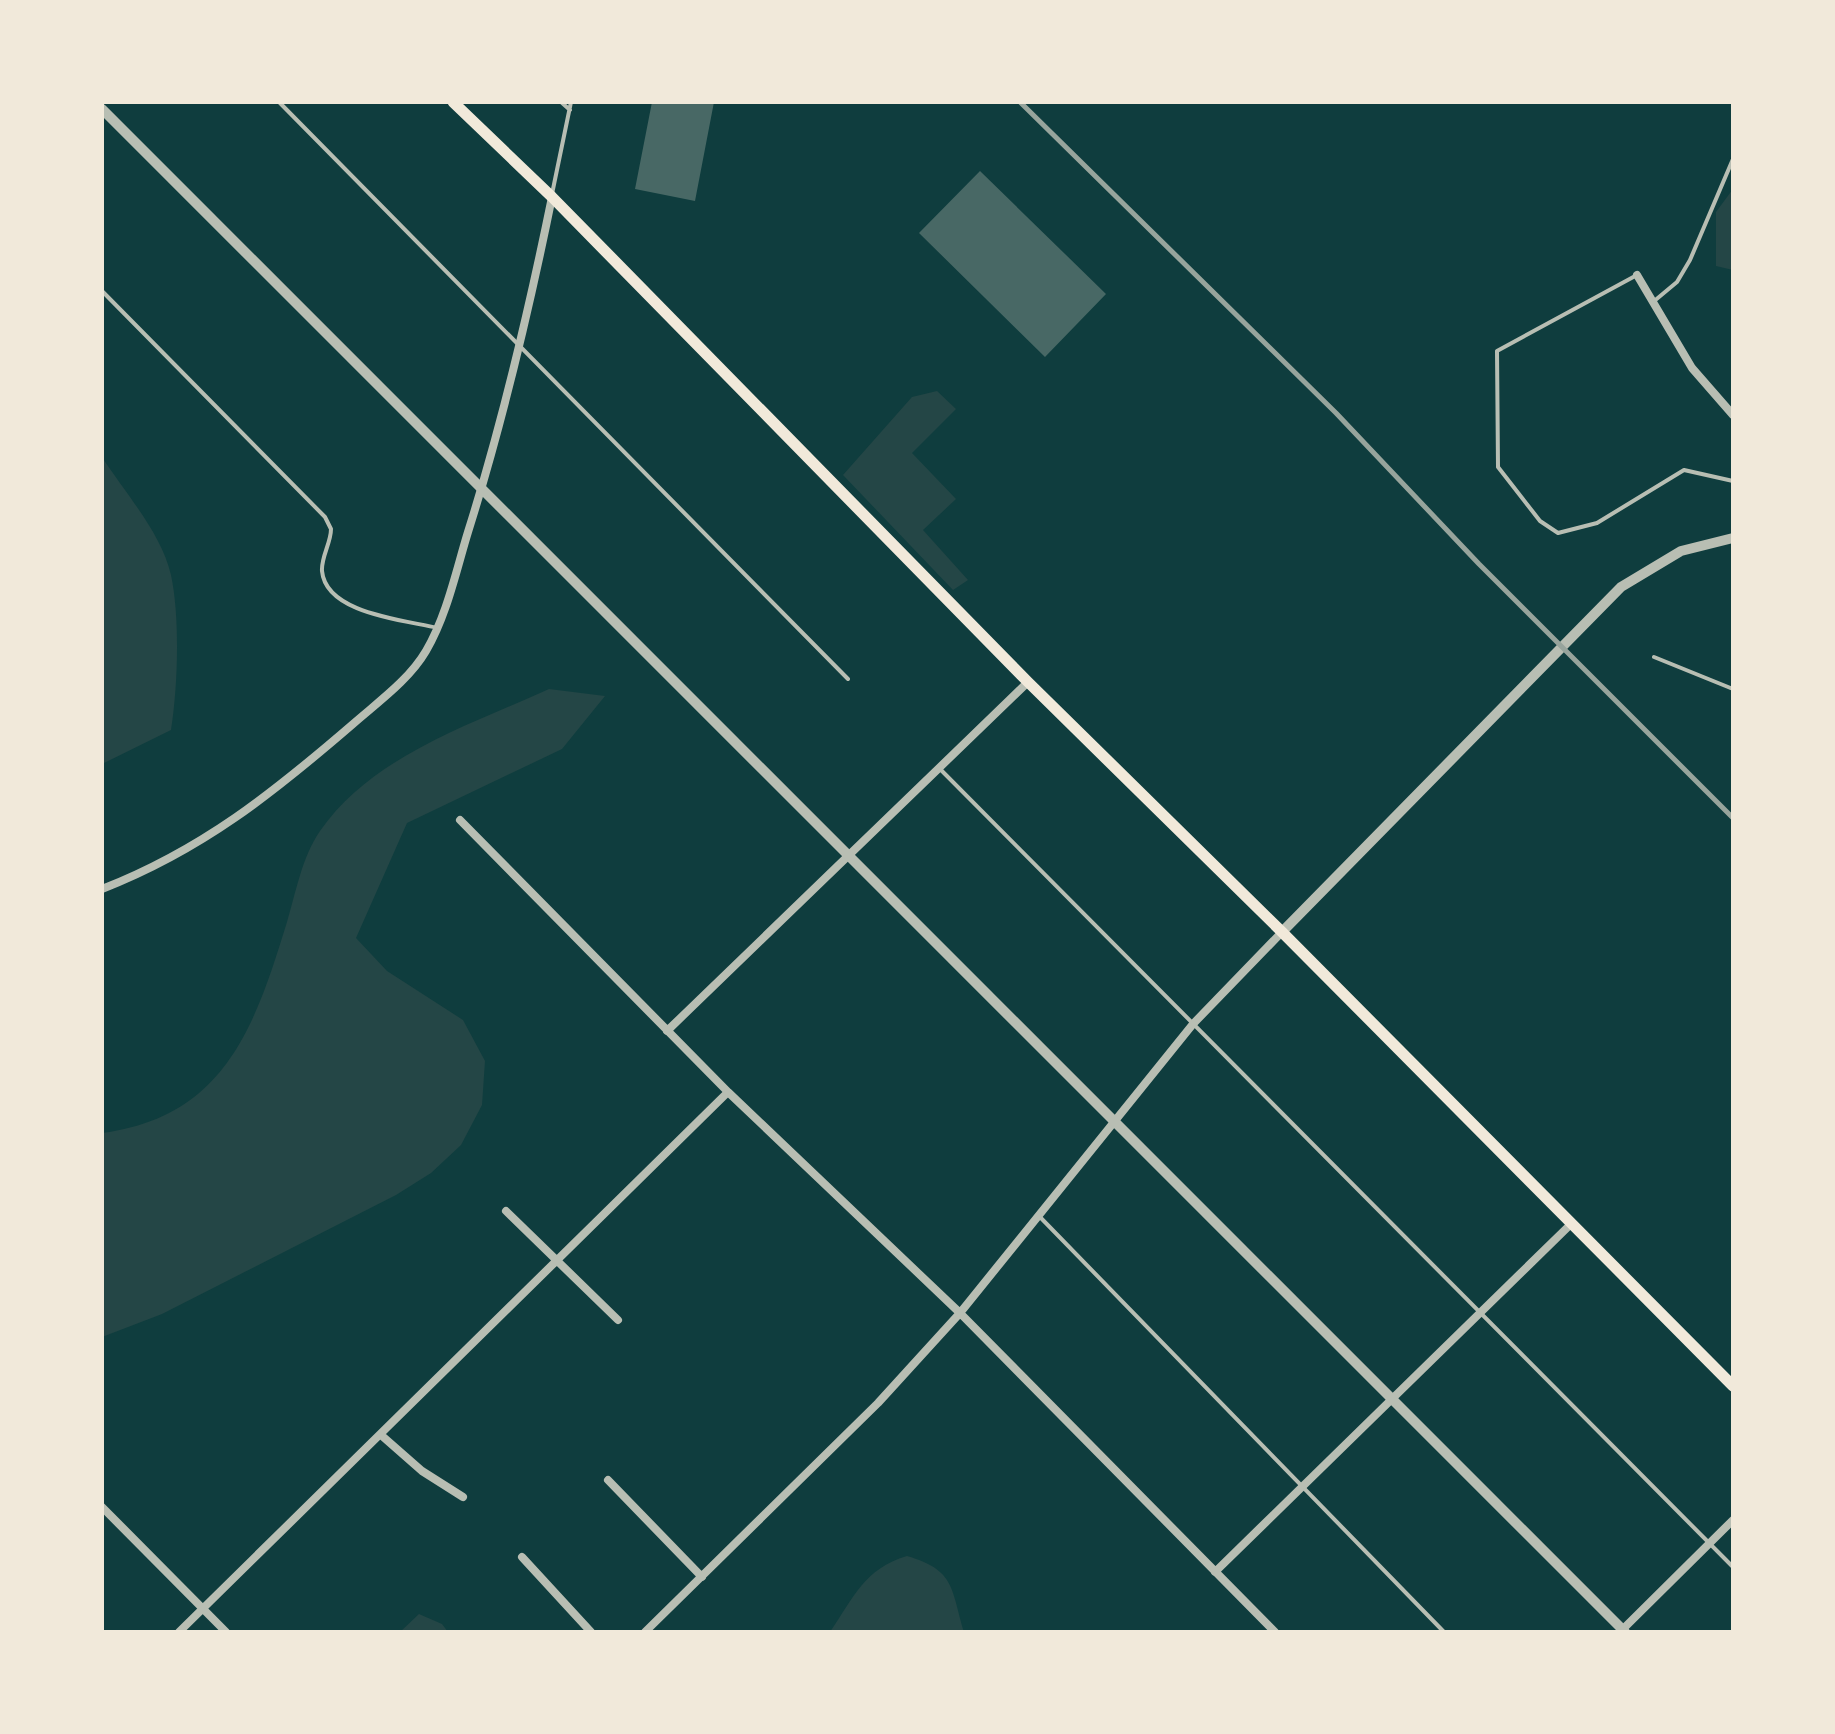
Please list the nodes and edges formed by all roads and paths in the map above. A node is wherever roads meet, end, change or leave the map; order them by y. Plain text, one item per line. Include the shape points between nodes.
1 (279, 102) edge
2 (453, 102) edge
3 (561, 102) edge
4 (571, 102) edge
5 (102, 109) edge
6 (570, 110) junction
7 (1733, 159) edge
8 (552, 197) junction
9 (1637, 275) joint
10 (102, 291) edge
11 (1651, 304) junction
12 (521, 347) junction
13 (1733, 415) edge
14 (1733, 481) edge
15 (482, 487) junction
16 (1733, 538) edge
17 (438, 628) junction
18 (1654, 657) dead end
19 (848, 679) dead end
20 (1028, 682) junction
21 (1733, 689) edge
22 (939, 768) junction
23 (460, 820) dead end
24 (850, 854) junction
25 (102, 889) edge
26 (1282, 932) junction
27 (1193, 1024) junction
28 (667, 1031) junction
29 (728, 1092) junction
30 (1115, 1122) junction
31 (506, 1211) dead end
32 (1039, 1216) junction
33 (1572, 1223) junction
34 (557, 1260) junction
35 (1482, 1311) junction
36 (960, 1313) junction
37 (618, 1320) dead end
38 (1733, 1386) edge
39 (1393, 1398) junction
40 (381, 1435) junction
41 (608, 1480) dead end
42 (1301, 1488) junction
43 (463, 1497) dead end
44 (102, 1507) edge
45 (1733, 1520) edge
46 (1709, 1543) junction
47 (522, 1557) dead end
48 (1733, 1567) edge
49 (1215, 1572) junction
50 (702, 1577) junction
51 (204, 1606) junction
52 (1622, 1631) edge
53 (179, 1632) edge
54 (226, 1632) edge
55 (591, 1632) edge
56 (645, 1632) edge
57 (1275, 1632) edge
58 (1444, 1632) edge

1 - 12 lane
2 - 8 main road
3 - 6 lane
4 - 6 lane
5 - 15 street
6 - 8 lane
7 - 11 lane via 1690,260 1677,282
8 - 12 street
8 - 20 main road
9 - 11 street
9 - 14 lane via 1497,351 1498,467 1540,521 1558,533 1597,523 1684,470
10 - 17 lane via 325,517 331,529 322,567 328,591 350,607
11 - 13 street via 1692,368
12 - 15 street
12 - 19 lane
15 - 17 street
15 - 24 street
16 - 26 street via 1681,551 1621,587
17 - 25 street via 414,666 350,727 236,820 155,868
18 - 21 lane
20 - 22 street
20 - 26 main road
22 - 24 street
22 - 27 lane
23 - 28 street
24 - 28 street
24 - 30 street
26 - 27 street
26 - 33 main road
27 - 30 street
27 - 35 lane
28 - 29 street
29 - 34 street
29 - 36 street
30 - 32 street
30 - 39 street
31 - 34 street
32 - 36 street
32 - 42 lane
33 - 35 street
33 - 38 main road
34 - 37 street
34 - 40 street
35 - 39 street
35 - 46 lane
36 - 49 street
36 - 50 street via 878,1403
39 - 42 street
39 - 52 street
40 - 43 street
40 - 51 street
41 - 50 street
42 - 49 street
42 - 58 lane
44 - 51 street
45 - 46 street
46 - 48 lane
46 - 52 street
47 - 55 street
49 - 57 street
50 - 56 street
51 - 53 street
51 - 54 street

